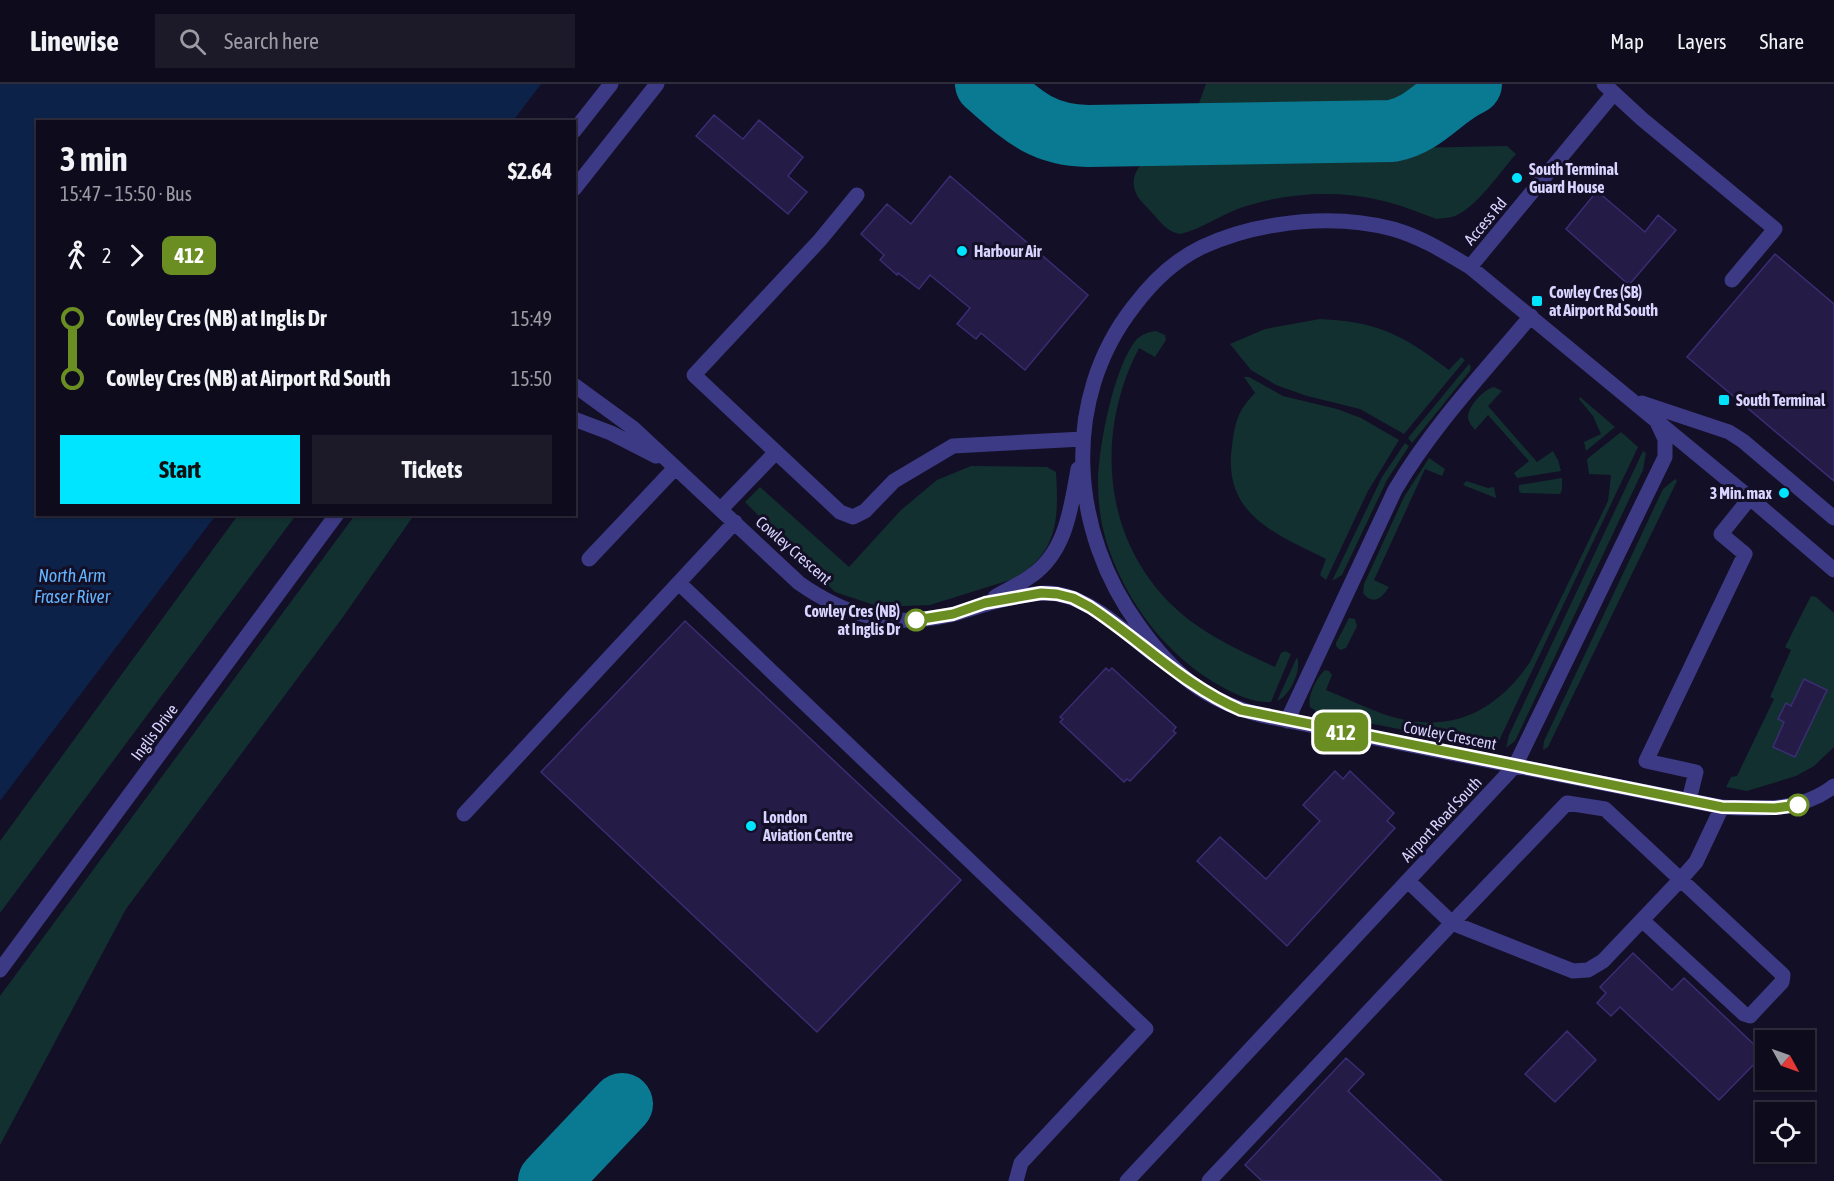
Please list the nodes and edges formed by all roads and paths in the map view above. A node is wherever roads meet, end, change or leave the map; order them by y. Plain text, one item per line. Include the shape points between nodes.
1 (611, 84) edge
2 (657, 84) edge
3 (1609, 89) edge
4 (576, 128) edge
5 (576, 186) edge
6 (857, 195) dead end
7 (1470, 267) junction
8 (1732, 280) dead end
9 (1531, 316) junction
10 (576, 386) edge
11 (1625, 395) junction
12 (1651, 416) junction
13 (576, 420) edge
14 (1083, 439) junction
15 (776, 452) junction
16 (1081, 455) junction
17 (672, 465) junction
18 (1750, 498) junction
19 (722, 509) junction
20 (337, 517) edge
21 (1834, 518) edge
22 (735, 522) junction
23 (589, 559) dead end
24 (1834, 570) edge
25 (679, 583) junction
26 (985, 603) junction
27 (1181, 676) junction
28 (1287, 721) junction
29 (1515, 766) junction
30 (1834, 786) edge
31 (1689, 800) junction
32 (1722, 807) junction
33 (464, 814) dead end
34 (1681, 879) junction
35 (1408, 881) junction
36 (1642, 920) junction
37 (1452, 923) junction
38 (0, 970) edge
39 (1016, 1181) edge
40 (1126, 1181) edge
41 (1209, 1181) edge

1 - 4 street
2 - 5 street
3 - 7 street, Access Rd via 1551,170
3 - 8 street via 1775,229
6 - 15 street via 694,375
7 - 9 street, Cowley Crescent
7 - 14 street, Cowley Crescent via 1414,237 1371,224 1346,222 1295,222 1260,228 1200,248 1155,282 1113,336 1093,386
9 - 11 street, Cowley Crescent
9 - 28 street via 1407,470
10 - 17 street, Cowley Crescent via 633,428
11 - 12 street, Cowley Crescent
11 - 21 street, Cowley Crescent via 1730,432
12 - 18 street, Cowley Crescent
12 - 29 street, Airport Road South via 1664,431 1665,457
13 - 17 street, Cowley Crescent
14 - 15 street via 953,446 894,481 853,517 840,512
14 - 16 street, Cowley Crescent
15 - 19 street
16 - 26 street via 1069,517 1054,553 1031,576
16 - 27 street, Cowley Crescent via 1088,517 1107,576 1146,636
17 - 19 street, Cowley Crescent
17 - 23 street
18 - 24 street, Cowley Crescent
18 - 31 street via 1721,534 1745,555 1646,761 1695,772
19 - 22 street, Cowley Crescent
20 - 38 street, Inglis Drive
22 - 25 street
22 - 26 street, Cowley Crescent via 799,583 820,598 861,616 905,621 928,619
25 - 33 street
25 - 39 street via 1146,1029 1022,1163
26 - 27 street via 1041,593 1073,598 1106,618
27 - 28 street, Cowley Crescent via 1241,710
28 - 29 street, Cowley Crescent
29 - 31 street, Cowley Crescent
29 - 35 street, Airport Road South
30 - 32 street, Cowley Crescent via 1801,804 1775,808
31 - 32 street, Cowley Crescent
32 - 34 street via 1696,862
34 - 36 street
34 - 36 street via 1783,975 1782,982 1750,1016
34 - 37 street via 1605,809 1567,803
35 - 37 street
35 - 40 street, Airport Road South
36 - 37 street via 1603,961 1588,970 1573,971
37 - 41 street

